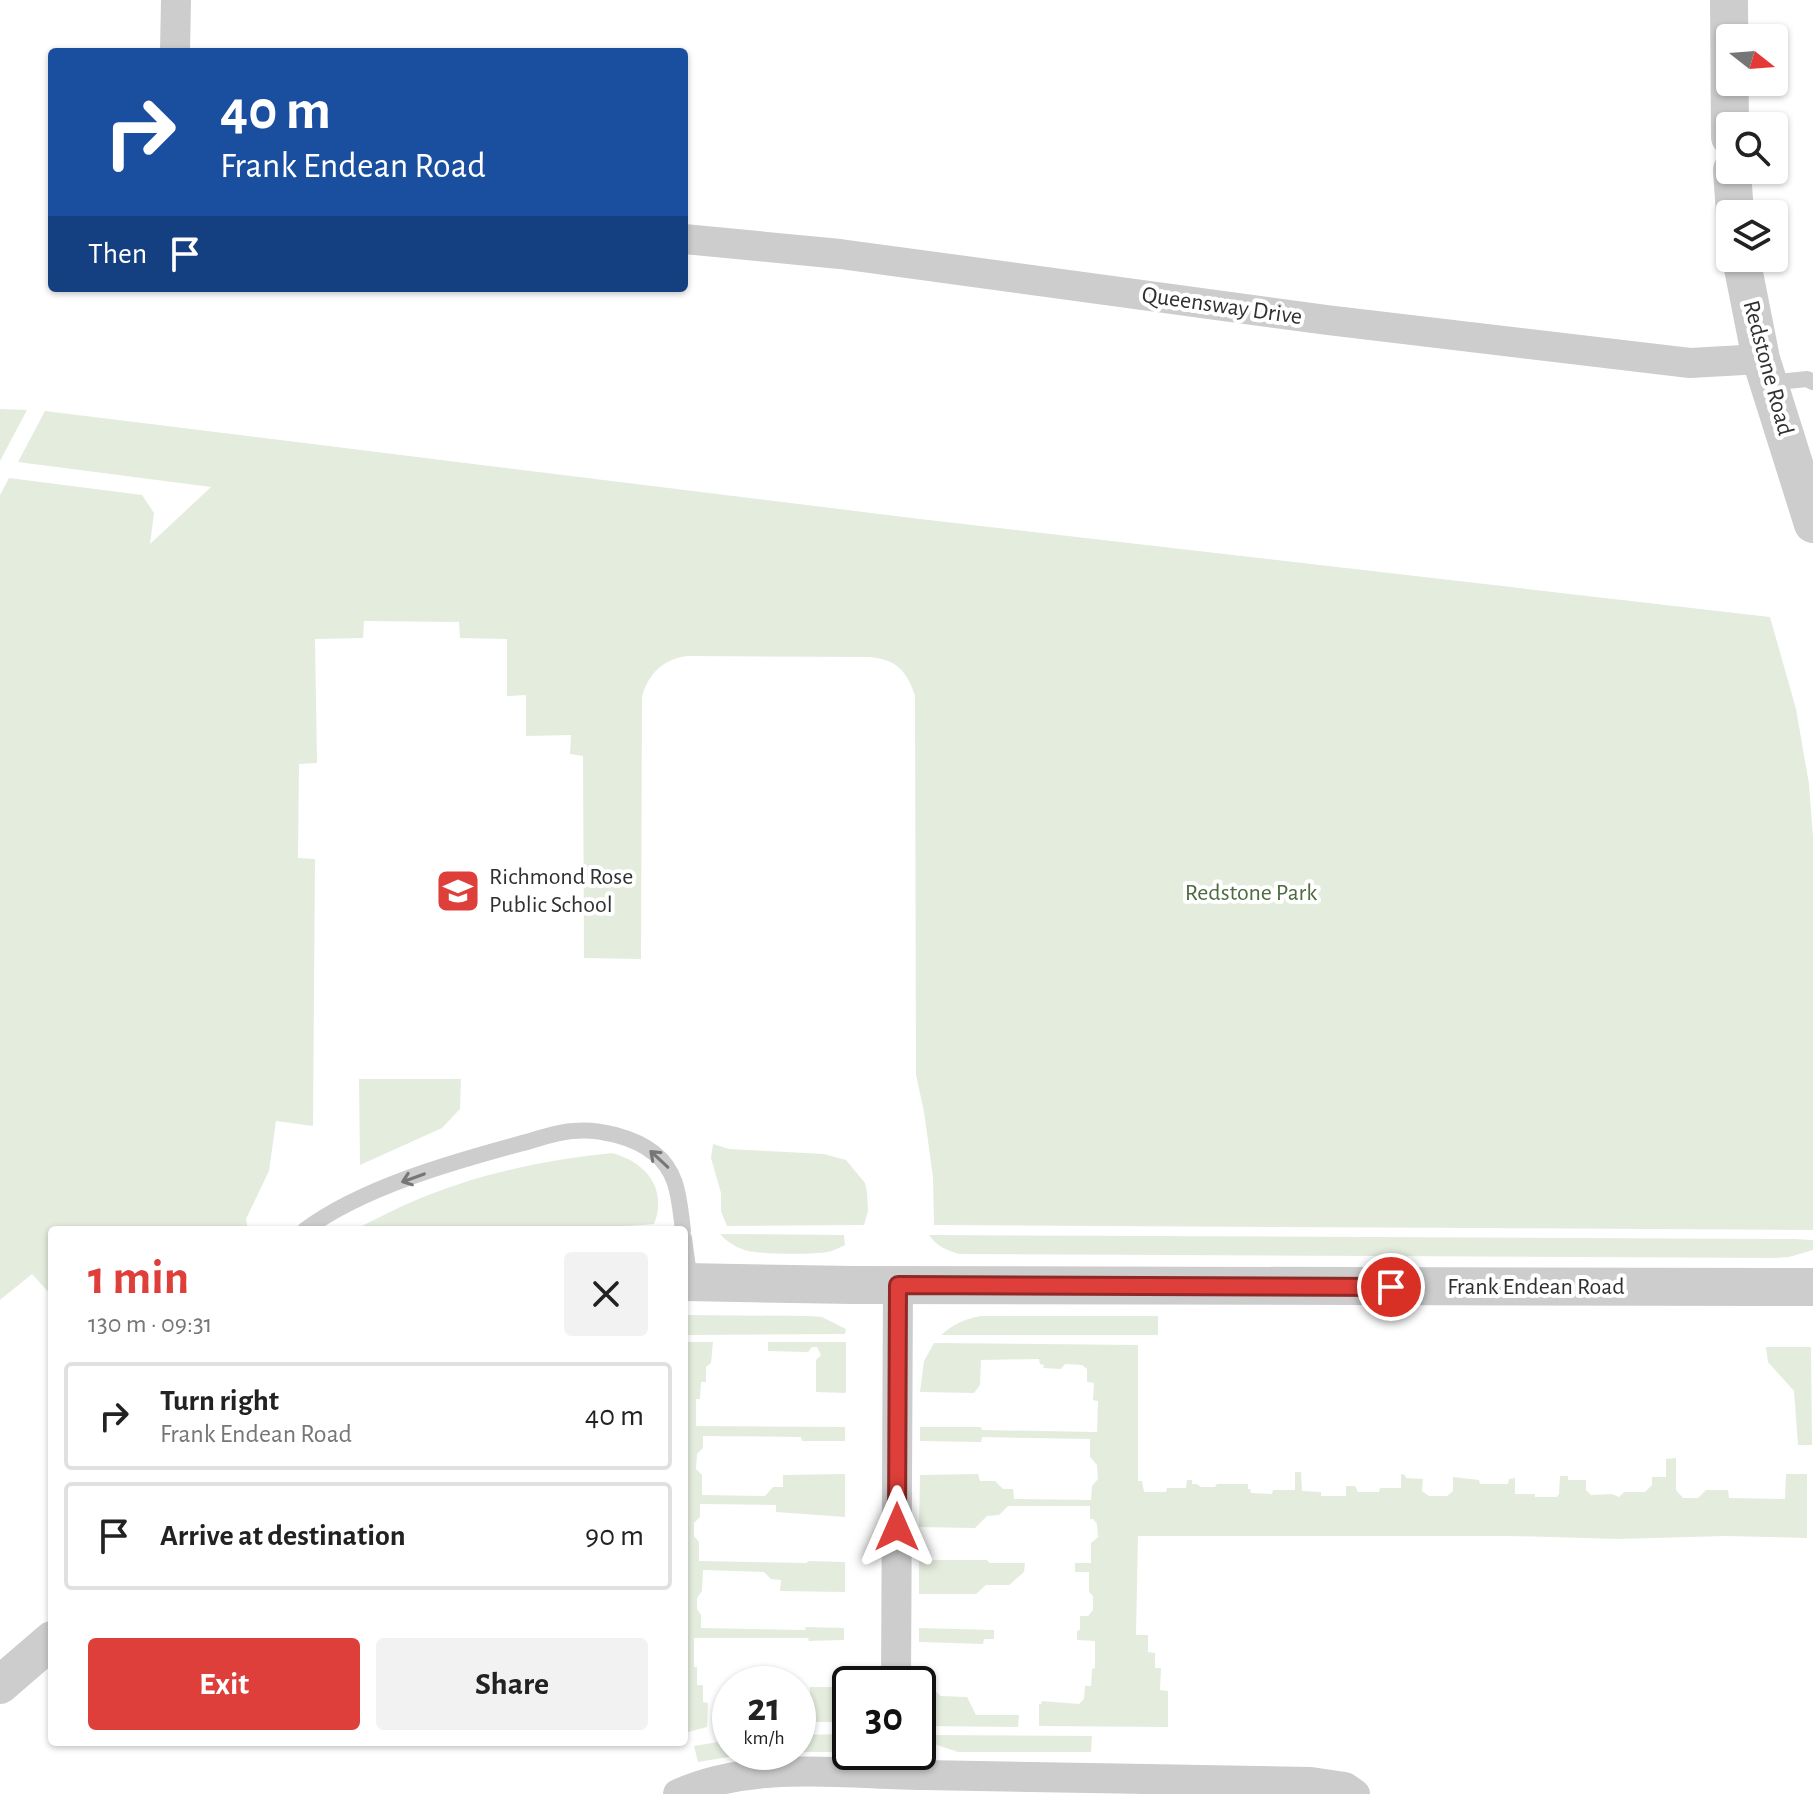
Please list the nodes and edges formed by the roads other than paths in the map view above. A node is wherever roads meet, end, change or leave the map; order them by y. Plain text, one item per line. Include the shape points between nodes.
1 (176, 0) edge
2 (1729, 0) edge
3 (175, 48) edge
4 (1730, 112) edge
5 (688, 239) edge
6 (1744, 272) edge
7 (1765, 371) junction
8 (1811, 378) edge
9 (1813, 524) edge
10 (311, 1226) edge
11 (683, 1226) edge
12 (688, 1282) edge
13 (898, 1285) junction
14 (1813, 1287) edge
15 (48, 1643) edge
16 (896, 1666) edge
17 (0, 1685) edge
18 (896, 1774) edge
19 (678, 1794) edge
20 (1355, 1794) edge

1 - 3 street
2 - 4 street
5 - 7 street, Queensway Drive
6 - 7 street, Redstone Road
7 - 8 lane
7 - 9 street, Redstone Road
11 -> 10 lane via 678,1187 669,1169 638,1143 594,1131 572,1131 470,1157 374,1192
12 - 13 street, Frank Endean Road
13 - 14 street, Frank Endean Road
13 - 16 street
15 - 17 street
18 - 19 street via 751,1774
18 - 20 street via 1311,1782 1345,1787

